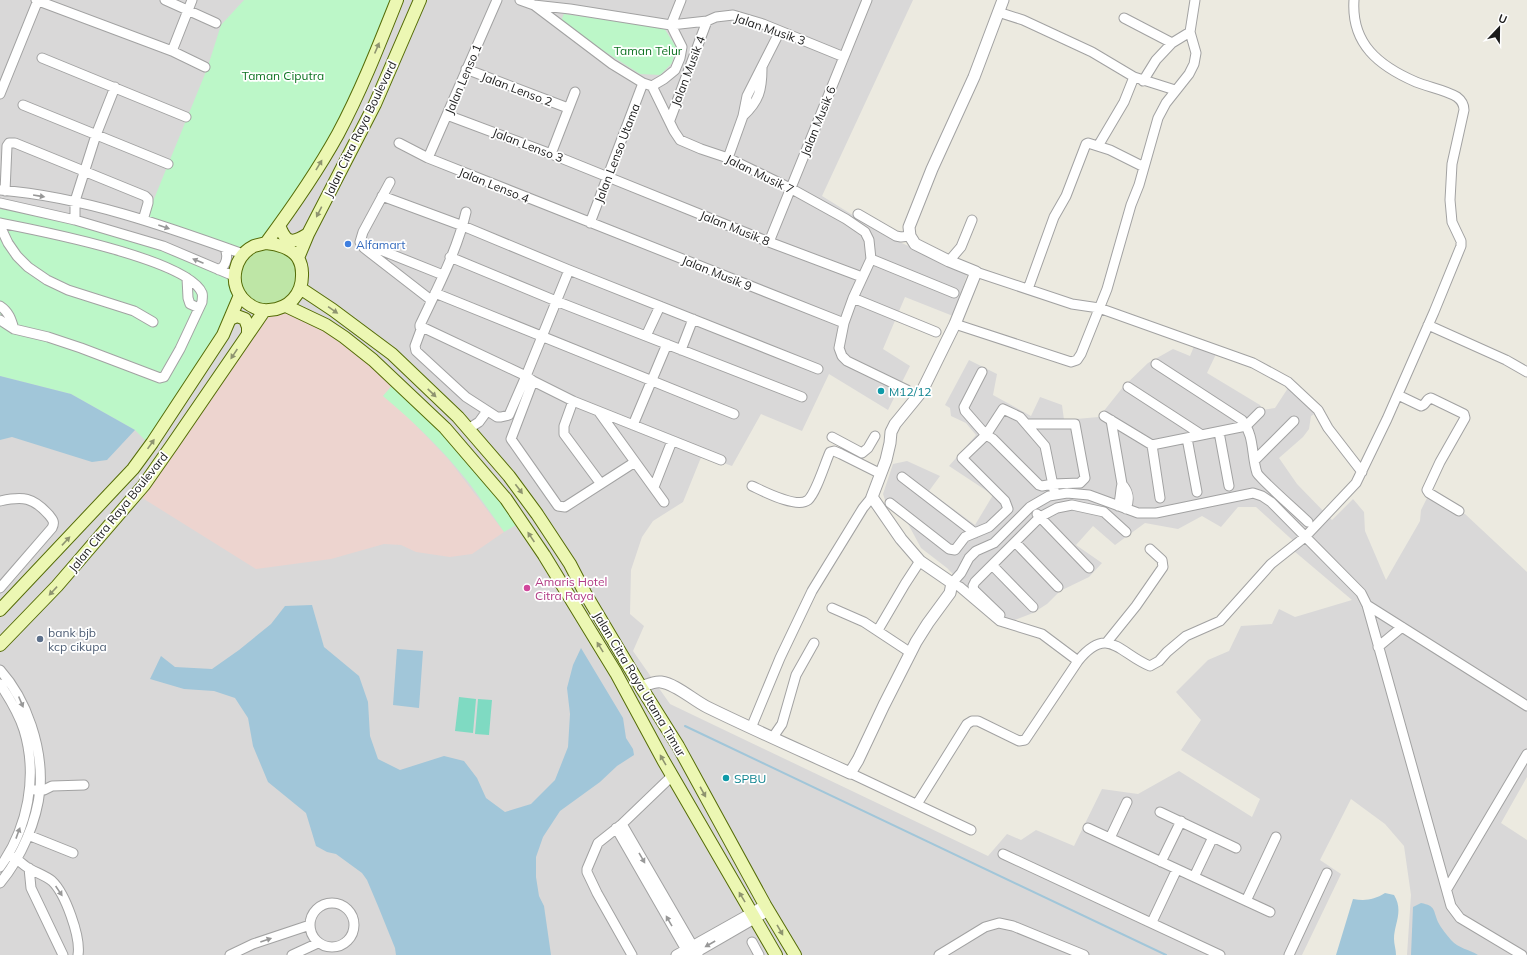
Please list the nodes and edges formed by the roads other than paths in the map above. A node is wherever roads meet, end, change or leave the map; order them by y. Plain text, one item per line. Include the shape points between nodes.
1 (37, 0) edge
2 (165, 0) edge
3 (192, 0) edge
4 (397, 0) edge
5 (420, 0) edge
6 (497, 0) edge
7 (520, 0) edge
8 (681, 0) edge
9 (867, 0) edge
10 (1003, 0) edge
11 (1195, 0) edge
12 (1354, 0) edge
13 (534, 5) junction
14 (188, 10) junction
15 (998, 12) junction
16 (1124, 18) dead end
17 (707, 21) junction
18 (216, 23) dead end
19 (671, 25) junction
20 (385, 30) junction
21 (780, 31) junction
22 (1190, 32) junction
23 (404, 39) junction
24 (1172, 43) junction
25 (172, 51) junction
26 (844, 57) junction
27 (42, 58) dead end
28 (205, 67) dead end
29 (466, 69) junction
30 (4, 73) edge
31 (1138, 79) junction
32 (647, 85) junction
33 (115, 88) junction
34 (1175, 90) junction
35 (575, 92) dead end
36 (0, 94) edge
37 (23, 105) dead end
38 (568, 108) junction
39 (447, 115) junction
40 (186, 117) dead end
41 (670, 120) junction
42 (96, 135) junction
43 (399, 143) dead end
44 (1098, 146) junction
45 (550, 154) junction
46 (428, 158) junction
47 (728, 158) junction
48 (168, 164) dead end
49 (1144, 167) junction
50 (84, 171) junction
51 (608, 176) junction
52 (390, 182) dead end
53 (790, 188) junction
54 (3, 190) edge
55 (382, 196) junction
56 (75, 201) junction
57 (0, 203) edge
58 (466, 212) dead end
59 (858, 214) dead end
60 (75, 220) junction
61 (143, 220) junction
62 (972, 220) dead end
63 (0, 223) edge
64 (590, 223) junction
65 (279, 225) junction
66 (0, 226) edge
67 (463, 226) junction
68 (308, 234) junction
69 (910, 236) junction
70 (360, 242) junction
71 (769, 242) junction
72 (266, 243) junction
73 (225, 248) junction
74 (243, 254) junction
75 (450, 257) junction
76 (298, 258) junction
77 (870, 259) junction
78 (949, 260) junction
79 (219, 270) junction
80 (569, 270) junction
81 (976, 272) junction
82 (443, 275) junction
83 (234, 276) junction
84 (862, 277) junction
85 (187, 278) junction
86 (300, 288) junction
87 (1028, 290) junction
88 (954, 293) dead end
89 (240, 295) junction
90 (433, 297) junction
91 (315, 298) junction
92 (853, 298) junction
93 (556, 301) junction
94 (0, 306) edge
95 (286, 306) junction
96 (660, 306) junction
97 (199, 308) junction
98 (1098, 308) junction
99 (264, 311) junction
100 (303, 315) junction
101 (230, 318) junction
102 (693, 319) junction
103 (0, 320) edge
104 (153, 322) dead end
105 (844, 324) junction
106 (955, 324) junction
107 (1428, 325) junction
108 (422, 328) junction
109 (14, 329) junction
110 (936, 332) dead end
111 (248, 333) junction
112 (542, 336) junction
113 (646, 336) junction
114 (667, 344) junction
115 (681, 350) junction
116 (1156, 364) dead end
117 (818, 369) dead end
118 (982, 372) dead end
119 (1527, 372) edge
120 (529, 378) junction
121 (651, 380) junction
122 (1128, 387) dead end
123 (907, 390) dead end
124 (1398, 395) junction
125 (802, 397) dead end
126 (573, 401) junction
127 (598, 410) junction
128 (488, 412) junction
129 (1260, 412) dead end
130 (734, 414) dead end
131 (1294, 421) dead end
132 (1026, 424) junction
133 (633, 425) junction
134 (1246, 426) junction
135 (468, 429) junction
136 (1219, 432) junction
137 (986, 435) junction
138 (1202, 435) junction
139 (832, 437) dead end
140 (1187, 438) junction
141 (672, 441) junction
142 (890, 443) junction
143 (1152, 445) junction
144 (721, 460) dead end
145 (1255, 460) junction
146 (635, 462) junction
147 (1362, 472) junction
148 (881, 474) junction
149 (902, 477) dead end
150 (601, 484) junction
151 (1053, 484) junction
152 (752, 486) dead end
153 (1229, 486) dead end
154 (654, 488) junction
155 (1197, 492) dead end
156 (1055, 495) junction
157 (872, 497) junction
158 (1160, 498) dead end
159 (0, 501) edge
160 (664, 502) dead end
161 (890, 503) dead end
162 (1030, 507) junction
163 (1122, 507) junction
164 (1459, 511) dead end
165 (1040, 517) junction
166 (1308, 522) dead end
167 (1126, 532) dead end
168 (975, 533) junction
169 (1305, 537) junction
170 (1015, 542) junction
171 (1150, 549) dead end
172 (920, 561) junction
173 (992, 565) junction
174 (1089, 568) dead end
175 (952, 583) junction
176 (1058, 587) dead end
177 (0, 588) edge
178 (586, 593) junction
179 (571, 601) junction
180 (1367, 605) junction
181 (1033, 607) dead end
182 (832, 608) dead end
183 (0, 610) edge
184 (1000, 615) dead end
185 (1402, 627) junction
186 (878, 630) junction
187 (1107, 642) junction
188 (814, 643) dead end
189 (0, 645) edge
190 (1378, 647) junction
191 (911, 653) junction
192 (1078, 661) junction
193 (2, 671) edge
194 (0, 684) edge
195 (641, 687) junction
196 (1527, 706) edge
197 (751, 728) junction
198 (772, 737) junction
199 (1527, 754) edge
200 (850, 773) junction
201 (672, 776) junction
202 (84, 785) dead end
203 (30, 789) junction
204 (40, 790) junction
205 (1127, 802) dead end
206 (917, 804) junction
207 (1160, 812) dead end
208 (715, 815) junction
209 (1181, 821) junction
210 (700, 824) junction
211 (619, 826) junction
212 (1088, 828) dead end
213 (971, 830) dead end
214 (28, 835) junction
215 (1213, 837) junction
216 (1276, 837) dead end
217 (1110, 838) junction
218 (1236, 848) dead end
219 (73, 853) dead end
220 (8, 854) junction
221 (1003, 854) dead end
222 (16, 859) junction
223 (1161, 862) junction
224 (0, 867) edge
225 (29, 868) junction
226 (1177, 870) junction
227 (1327, 873) dead end
228 (1194, 877) junction
229 (0, 883) edge
230 (1447, 889) junction
231 (1246, 901) junction
232 (766, 908) junction
233 (1270, 912) dead end
234 (753, 916) junction
235 (1152, 922) junction
236 (310, 925) junction
237 (752, 942) dead end
238 (318, 943) junction
239 (692, 952) edge
240 (63, 955) edge
241 (78, 955) edge
242 (230, 955) edge
243 (292, 955) edge
244 (632, 955) edge
245 (676, 955) edge
246 (759, 955) edge
247 (776, 955) edge
248 (794, 955) edge
249 (939, 955) edge
250 (1084, 955) edge
251 (1220, 955) edge
252 (1289, 955) edge
253 (1522, 955) edge

1 - 25 street
1 - 30 street
2 - 14 street
3 - 14 street
4 - 20 main road, Jalan Citra Raya Boulevard
5 - 23 main road, Jalan Citra Raya Boulevard
6 - 29 street, Jalan Lenso 1
7 - 13 street
8 - 19 street
9 - 26 street, Jalan Musik 6
10 - 15 street
11 - 22 street
12 - 107 street via 1353,14 1356,27 1368,50 1395,71 1416,82 1457,97 1464,106 1464,116 1452,164 1450,200 1452,222 1461,241
13 - 19 street, Jalan Musik 3
13 - 32 street via 612,64
14 - 18 street
14 - 25 street
15 - 31 street via 1018,18 1092,52
15 - 69 street via 974,77 909,227
16 - 24 street
17 - 19 street, Jalan Musik 3
17 - 21 street, Jalan Musik 3 via 733,15
17 - 41 street, Jalan Musik 4
19 - 32 street via 682,47 680,58 675,70 664,79
20 - 23 main road via 394,38
65 -> 20 main road, Jalan Citra Raya Boulevard via 299,198 337,134
21 - 26 street, Jalan Musik 3
21 - 47 street via 747,96 743,116
22 - 24 street
22 - 34 street via 1196,53 1194,64
23 -> 68 main road, Jalan Citra Raya Boulevard via 375,104
24 - 31 street
25 - 28 street
26 - 53 street, Jalan Musik 6
27 - 33 street
29 - 38 street, Jalan Lenso 2
29 - 39 street, Jalan Lenso 1
30 - 36 street
31 - 34 street
31 - 44 street
32 - 41 street, Jalan Musik 7
32 - 51 street, Jalan Lenso Utama
33 - 40 street
33 - 42 street
34 - 49 street via 1158,118
35 - 38 street, Jalan Lenso 2
37 - 42 street
38 - 45 street, Jalan Lenso 2
39 - 45 street, Jalan Lenso 3
39 - 46 street, Jalan Lenso 1
41 - 47 street, Jalan Musik 7 via 680,140
42 - 48 street
42 - 50 street
43 - 46 street, Jalan Lenso 4
44 - 49 street
44 - 87 street via 1086,144 1066,196 1054,216
45 - 51 street, Jalan Lenso 3
46 - 64 street, Jalan Lenso 4
47 - 53 street, Jalan Musik 7
49 - 98 street via 1107,289
50 - 54 street via 9,143
50 - 56 street
50 - 61 street via 148,198
51 - 64 street, Jalan Lenso Utama
51 - 71 street, Jalan Musik 8
52 - 55 street
53 - 71 street, Jalan Musik 6
53 - 77 street, Jalan Musik 7 via 865,232 869,240
54 -> 56 street
55 - 67 street
55 - 70 street
56 - 60 street
56 - 61 street
57 - 60 street
58 - 67 street
59 - 69 street via 896,236
79 -> 60 street via 163,246
61 -> 73 street
62 - 78 street via 961,247
63 - 85 street via 112,248 163,266
64 - 105 street, Jalan Musik 9
65 - 68 main road via 285,238 289,240 299,239
65 - 72 main road, Jalan Citra Raya Boulevard
66 - 104 street via 17,256 47,280 68,290 134,311
67 - 75 street
67 - 80 street
68 - 76 main road, Jalan Citra Raya Boulevard
69 - 78 street via 915,244
70 - 82 street
70 - 90 street via 364,248
71 - 84 street, Jalan Musik 8
72 - 74 main road via 254,246
72 - 76 main road via 286,248
73 - 74 street
73 - 79 street via 226,260
74 - 83 main road
75 - 82 street
75 - 93 street
76 - 86 main road via 302,266
77 - 84 street
77 - 88 street
78 - 81 street
79 - 83 street
80 - 93 street
80 - 96 street
81 - 87 street
81 - 106 street
82 - 90 street
83 - 89 main road
84 - 92 street
85 - 97 street via 190,304
85 - 97 street via 202,292
86 - 91 main road, Jalan Citra Raya Utama Timur
86 - 95 main road
87 - 98 street via 1072,304
89 - 99 main road via 245,301
89 - 101 main road, Jalan Citra Raya Boulevard
90 - 108 street via 420,324
90 - 112 street
91 - 100 main road via 303,302
91 -> 135 main road, Jalan Citra Raya Utama Timur via 392,354
92 - 105 street
92 - 110 street
93 - 112 street
93 - 113 street
94 - 109 street via 9,314
95 - 99 main road
95 - 100 main road, Jalan Citra Raya Utama Timur
96 - 102 street
96 - 113 street
97 - 109 street via 180,349 164,377 160,378 81,348
98 - 106 street via 1081,354 1074,362
98 - 147 street via 1253,363 1288,382 1318,410 1328,428
99 - 111 main road, Jalan Citra Raya Boulevard
179 -> 100 main road, Jalan Citra Raya Utama Timur via 506,499 445,428 350,342
101 - 111 main road via 237,316 245,319
183 -> 101 main road, Jalan Citra Raya Boulevard via 133,469 223,335
102 - 115 street
102 - 117 street
103 - 109 street
105 - 123 street via 839,348 842,356 847,361
106 - 142 street via 922,391 895,424
107 - 119 street
107 - 124 street
108 - 120 street
108 - 128 street via 415,346 416,351 466,397
111 -> 189 main road, Jalan Citra Raya Boulevard via 140,490 57,586
112 - 120 street
112 - 121 street
113 - 114 street
114 - 115 street
114 - 121 street
115 - 125 street
116 - 134 street via 1242,420
118 - 137 street via 964,407
120 - 126 street
120 - 128 street via 509,415 501,417
120 - 150 street via 511,435 512,442 558,506 565,507
121 - 130 street
121 - 133 street
122 - 138 street
124 - 147 street
124 - 164 street via 1421,406 1431,398 1464,414 1465,418 1440,462 1428,490
126 - 127 street
126 - 150 street via 564,426 564,434
127 - 133 street
127 - 146 street
128 - 135 street
129 - 134 street
131 - 145 street
132 - 137 street via 1020,417 1003,409
132 - 151 street via 1045,446
132 - 151 street via 1075,424 1085,478 1080,483
133 - 141 street
134 - 136 street
134 - 145 street
135 -> 178 main road, Jalan Citra Raya Utama Timur via 509,476 537,514
136 - 138 street
136 - 153 street
137 - 151 street via 993,438 1039,485
137 - 168 street via 962,458 1005,501 1008,509 989,527
138 - 140 street
139 - 142 street via 862,453 868,448 874,435
140 - 143 street
140 - 155 street
141 - 144 street
141 - 154 street
142 - 148 street
143 - 158 street
143 - 163 street via 1108,418 1122,484 1127,490 1129,501
145 - 166 street via 1258,474
146 - 150 street
146 - 154 street
147 - 169 street via 1348,492
148 - 152 street via 841,454 830,452 812,494 801,503 792,502
148 - 157 street
149 - 168 street
151 - 156 street
154 - 160 street
156 - 162 street
156 - 163 street via 1089,495
157 - 172 street
157 - 197 street via 812,591
159 - 177 street via 18,498 32,500 54,520 47,534
161 - 168 street via 949,549 955,550 965,537
162 - 165 street
162 - 175 street via 994,543 976,551
163 - 169 street via 1138,513 1156,513 1253,493 1271,502
165 - 167 street via 1057,508 1072,505 1104,512
165 - 170 street
165 - 174 street
169 - 180 street via 1361,593
169 - 187 street via 1271,564 1220,621 1186,636 1150,666
170 - 173 street
170 - 176 street
171 - 187 street via 1162,560 1162,567 1136,606
172 - 175 street
172 - 186 street
173 - 181 street
173 - 184 street via 973,586
175 - 191 street via 950,593 928,622
175 - 192 street via 1000,621 1042,634
178 - 179 main road
178 - 195 main road, Jalan Citra Raya Utama Timur
201 -> 179 main road, Jalan Citra Raya Utama Timur via 616,673
180 - 185 street
180 - 190 street
182 - 186 street
185 - 190 street
185 - 196 street
186 - 191 street
187 - 192 street via 1087,651
188 - 198 street via 796,675 782,724
190 - 230 street
191 - 200 street
192 - 206 street via 1024,740 1018,741 978,721 968,724
193 -> 204 street via 19,696 32,727 38,756
194 - 203 street via 12,702 24,730 30,757
195 - 197 street via 660,682 672,685 696,701
195 -> 208 main road, Jalan Citra Raya Utama Timur via 678,746
197 - 198 street
198 - 200 street
199 - 230 street
200 - 206 street
201 - 210 main road, Jalan Citra Raya Utama Timur
201 - 211 street
202 - 204 street via 52,786
203 - 204 street
220 -> 203 street via 16,840
204 - 214 street via 36,813
205 - 217 street
206 - 213 street
207 - 209 street
208 - 210 main road
208 - 232 main road, Jalan Citra Raya Utama Timur
209 - 215 street
209 - 223 street
234 -> 210 main road, Jalan Citra Raya Utama Timur
211 - 239 street
211 - 244 street via 598,844 587,872
212 - 217 street
214 - 219 street
214 - 222 street
215 - 218 street
215 - 228 street
216 - 231 street
217 - 223 street
220 - 222 street
220 - 224 street
221 - 235 street
222 - 225 street
222 - 229 street
223 - 226 street
225 - 240 street via 31,888
225 -> 241 street via 52,882 66,902 76,934
226 - 228 street
226 - 235 street
227 - 252 street
228 - 231 street
230 - 253 street via 1451,906 1460,918
231 - 233 street
232 - 234 street
232 -> 248 main road, Jalan Citra Raya Utama Timur
234 - 239 street
234 - 247 main road, Jalan Citra Raya Utama Timur
235 - 251 street
236 - 238 street via 312,935
236 - 238 street via 312,914 320,906 330,903 341,905 350,911 354,921 354,932 348,941 339,947 328,947
242 -> 236 street via 253,944
237 - 246 street
238 - 243 street
239 - 245 street
249 - 250 street via 985,927 999,923 1013,926

